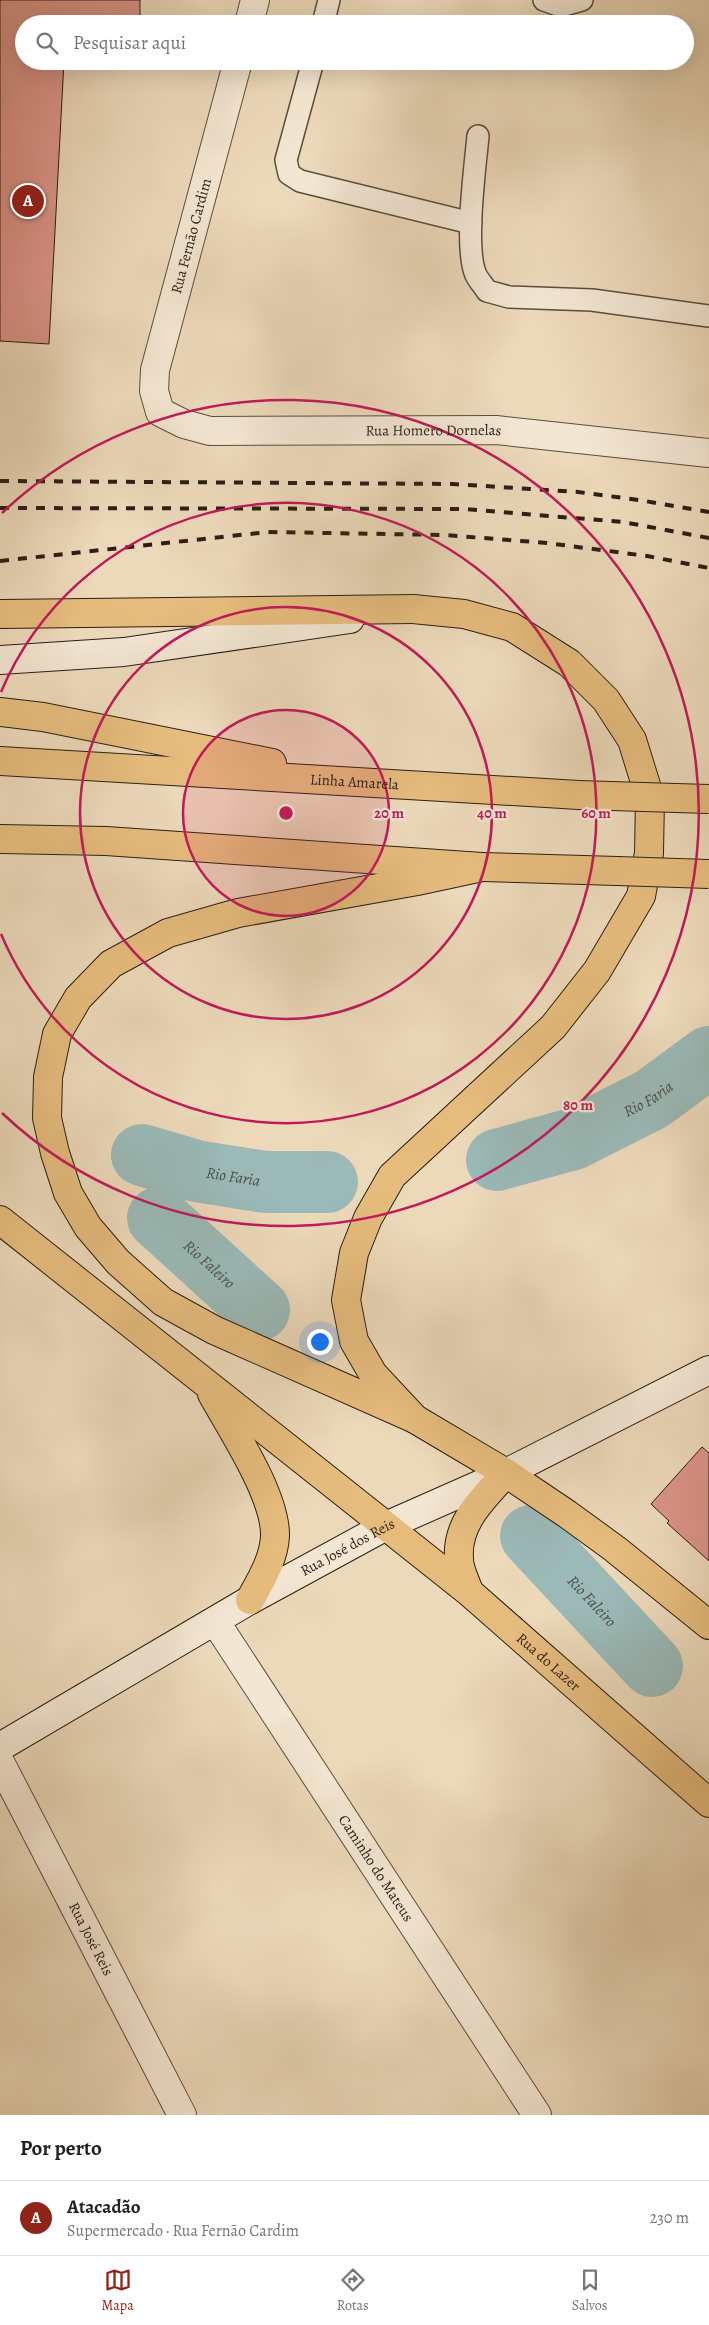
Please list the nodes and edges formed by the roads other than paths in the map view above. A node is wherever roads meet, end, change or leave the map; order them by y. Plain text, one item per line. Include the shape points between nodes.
1 (255, 0) edge
2 (330, 0) edge
3 (544, 0) edge
4 (582, 0) edge
5 (251, 15) edge
6 (326, 15) edge
7 (236, 70) edge
8 (311, 70) edge
9 (478, 136) dead end
10 (471, 222) junction
11 (709, 316) edge
12 (160, 412) joint
13 (709, 453) edge
14 (413, 609) junction
15 (0, 614) edge
16 (0, 660) edge
17 (0, 712) edge
18 (0, 761) edge
19 (374, 783) junction
20 (709, 799) edge
21 (0, 839) edge
22 (482, 867) junction
23 (709, 874) edge
24 (0, 1220) edge
25 (709, 1370) edge
26 (207, 1383) junction
27 (415, 1419) junction
28 (506, 1473) junction
29 (386, 1526) junction
30 (469, 1592) junction
31 (250, 1600) junction
32 (215, 1622) junction
33 (709, 1625) edge
34 (0, 1748) edge
35 (0, 1762) edge
36 (709, 1803) edge
37 (182, 2115) edge
38 (537, 2115) edge

1 - 5 street
2 - 6 lane
3 - 4 lane via 561,6
7 - 12 street, Rua Fernão Cardim via 155,370 154,391
8 - 10 lane via 286,160 289,174 300,181
9 - 10 lane
10 - 11 lane via 476,276 488,291 509,297 592,300
12 - 13 street, Rua Homero Dornelas via 184,424 210,431 496,430
14 - 15 main road
14 - 16 street via 124,652
14 - 27 main road via 464,614 512,627 569,663 606,700 632,740 650,798 649,853 641,896 597,971 554,1027 392,1176 368,1218 354,1253 346,1300 354,1340 373,1374
17 - 19 main road via 42,717
18 - 19 main road, Linha Amarela
19 - 20 main road, Linha Amarela, bridge
21 - 22 main road via 106,840
22 - 23 main road, bridge
22 - 27 main road via 238,913 168,933 111,964 78,998 57,1034 48,1077 47,1118 68,1193 88,1227 118,1262 163,1302 214,1330
24 - 26 main road, Rua do Lazer
25 - 28 street, Rua José dos Reis
26 - 29 main road, Rua do Lazer
26 - 31 main road via 266,1492 273,1514 275,1536 270,1559
27 - 28 main road
28 - 29 street, Rua José dos Reis
28 - 30 main road via 466,1520 458,1561
28 - 33 main road via 615,1549
29 - 30 main road, Rua do Lazer
29 - 31 street, Rua José dos Reis
30 - 36 main road, Rua do Lazer
31 - 32 street, Rua José dos Reis
32 - 34 street, Rua José dos Reis
32 - 38 street, Caminho do Mateus
35 - 37 street, Rua José Reis

